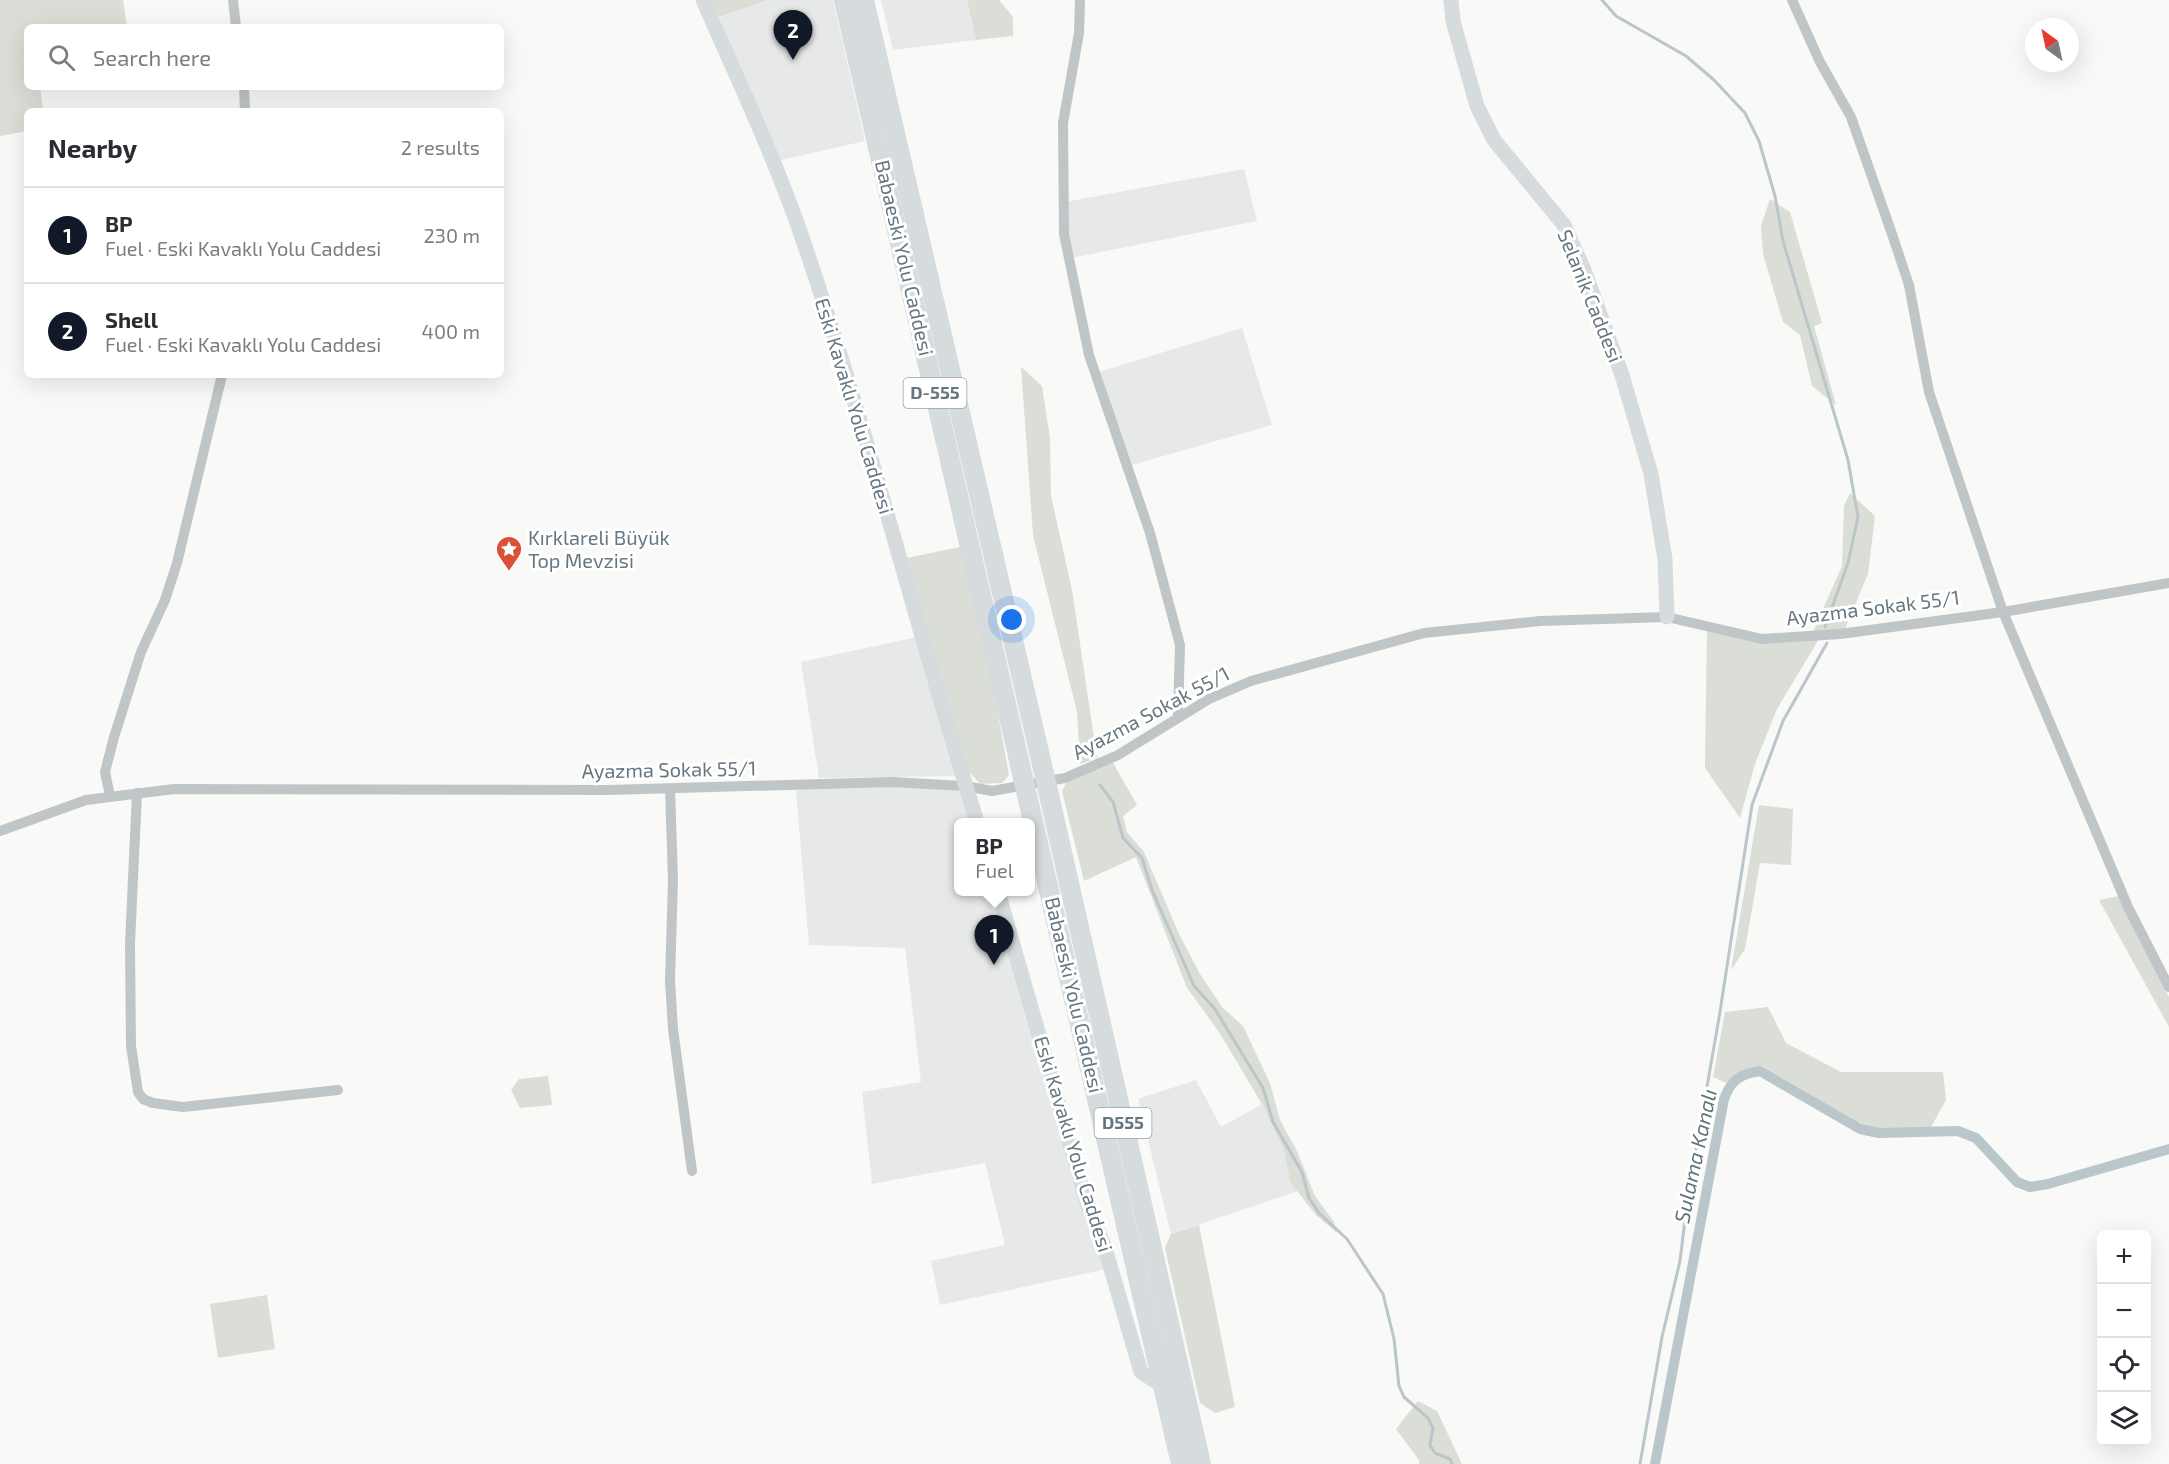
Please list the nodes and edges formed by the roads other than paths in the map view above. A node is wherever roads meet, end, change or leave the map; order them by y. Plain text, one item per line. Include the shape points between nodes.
1 (233, 0) edge
2 (703, 0) edge
3 (844, 0) edge
4 (864, 0) edge
5 (1080, 0) edge
6 (1451, 0) edge
7 (1792, 0) edge
8 (236, 24) edge
9 (244, 90) edge
10 (245, 108) edge
11 (221, 378) edge
12 (2169, 583) edge
13 (2003, 612) junction
14 (1666, 617) junction
15 (1178, 716) junction
16 (1046, 782) junction
17 (965, 786) junction
18 (1026, 786) junction
19 (670, 789) junction
20 (137, 793) junction
21 (110, 796) junction
22 (975, 818) edge
23 (1033, 818) edge
24 (1035, 825) edge
25 (0, 831) edge
26 (999, 896) edge
27 (2169, 987) edge
28 (338, 1090) dead end
29 (692, 1172) dead end
30 (1163, 1386) junction
31 (1181, 1464) edge
32 (1201, 1464) edge

1 - 8 street
2 - 17 street, Eski Kavaklı Yolu Caddesi via 805,245 871,455
3 - 18 highway, Babaeski Yolu Caddesi / D-555
4 - 16 highway, Babaeski Yolu Caddesi / D-555
5 - 15 street via 1079,33 1063,123 1064,234 1089,355 1144,512 1180,645
6 - 14 street, Selanik Caddesi via 1453,21 1477,106 1494,141 1564,225 1622,375 1651,474 1665,559
7 - 13 street via 1851,117 1892,234 1909,285 1929,392
9 - 10 street
11 - 21 street via 177,563 141,652 114,737 105,772
12 - 13 street, Ayazma Sokak 55/1
13 - 14 street, Ayazma Sokak 55/1 via 1840,634 1762,639
13 - 27 street via 2128,907
14 - 15 street, Ayazma Sokak 55/1 via 1540,621 1424,633 1251,681
15 - 16 street, Ayazma Sokak 55/1 via 1118,755
16 - 18 street, Ayazma Sokak 55/1
16 - 32 highway, Babaeski Yolu Caddesi / D555
17 - 18 street, Ayazma Sokak 55/1 via 992,791
17 - 19 street, Ayazma Sokak 55/1 via 891,782
17 - 22 street, Eski Kavaklı Yolu Caddesi
18 - 23 highway, Babaeski Yolu Caddesi / D555
19 - 20 street, Ayazma Sokak 55/1 via 174,789
19 - 29 street via 670,981
20 - 21 street, Ayazma Sokak 55/1
20 - 28 street via 130,963 131,1046 138,1092 153,1103 183,1107
21 - 25 street, Ayazma Sokak 55/1 via 86,800
24 - 30 highway, Babaeski Yolu Caddesi / D555
26 - 30 street, Eski Kavaklı Yolu Caddesi via 1087,1203 1105,1248 1142,1372
30 - 31 highway, Babaeski Yolu Caddesi / D555

